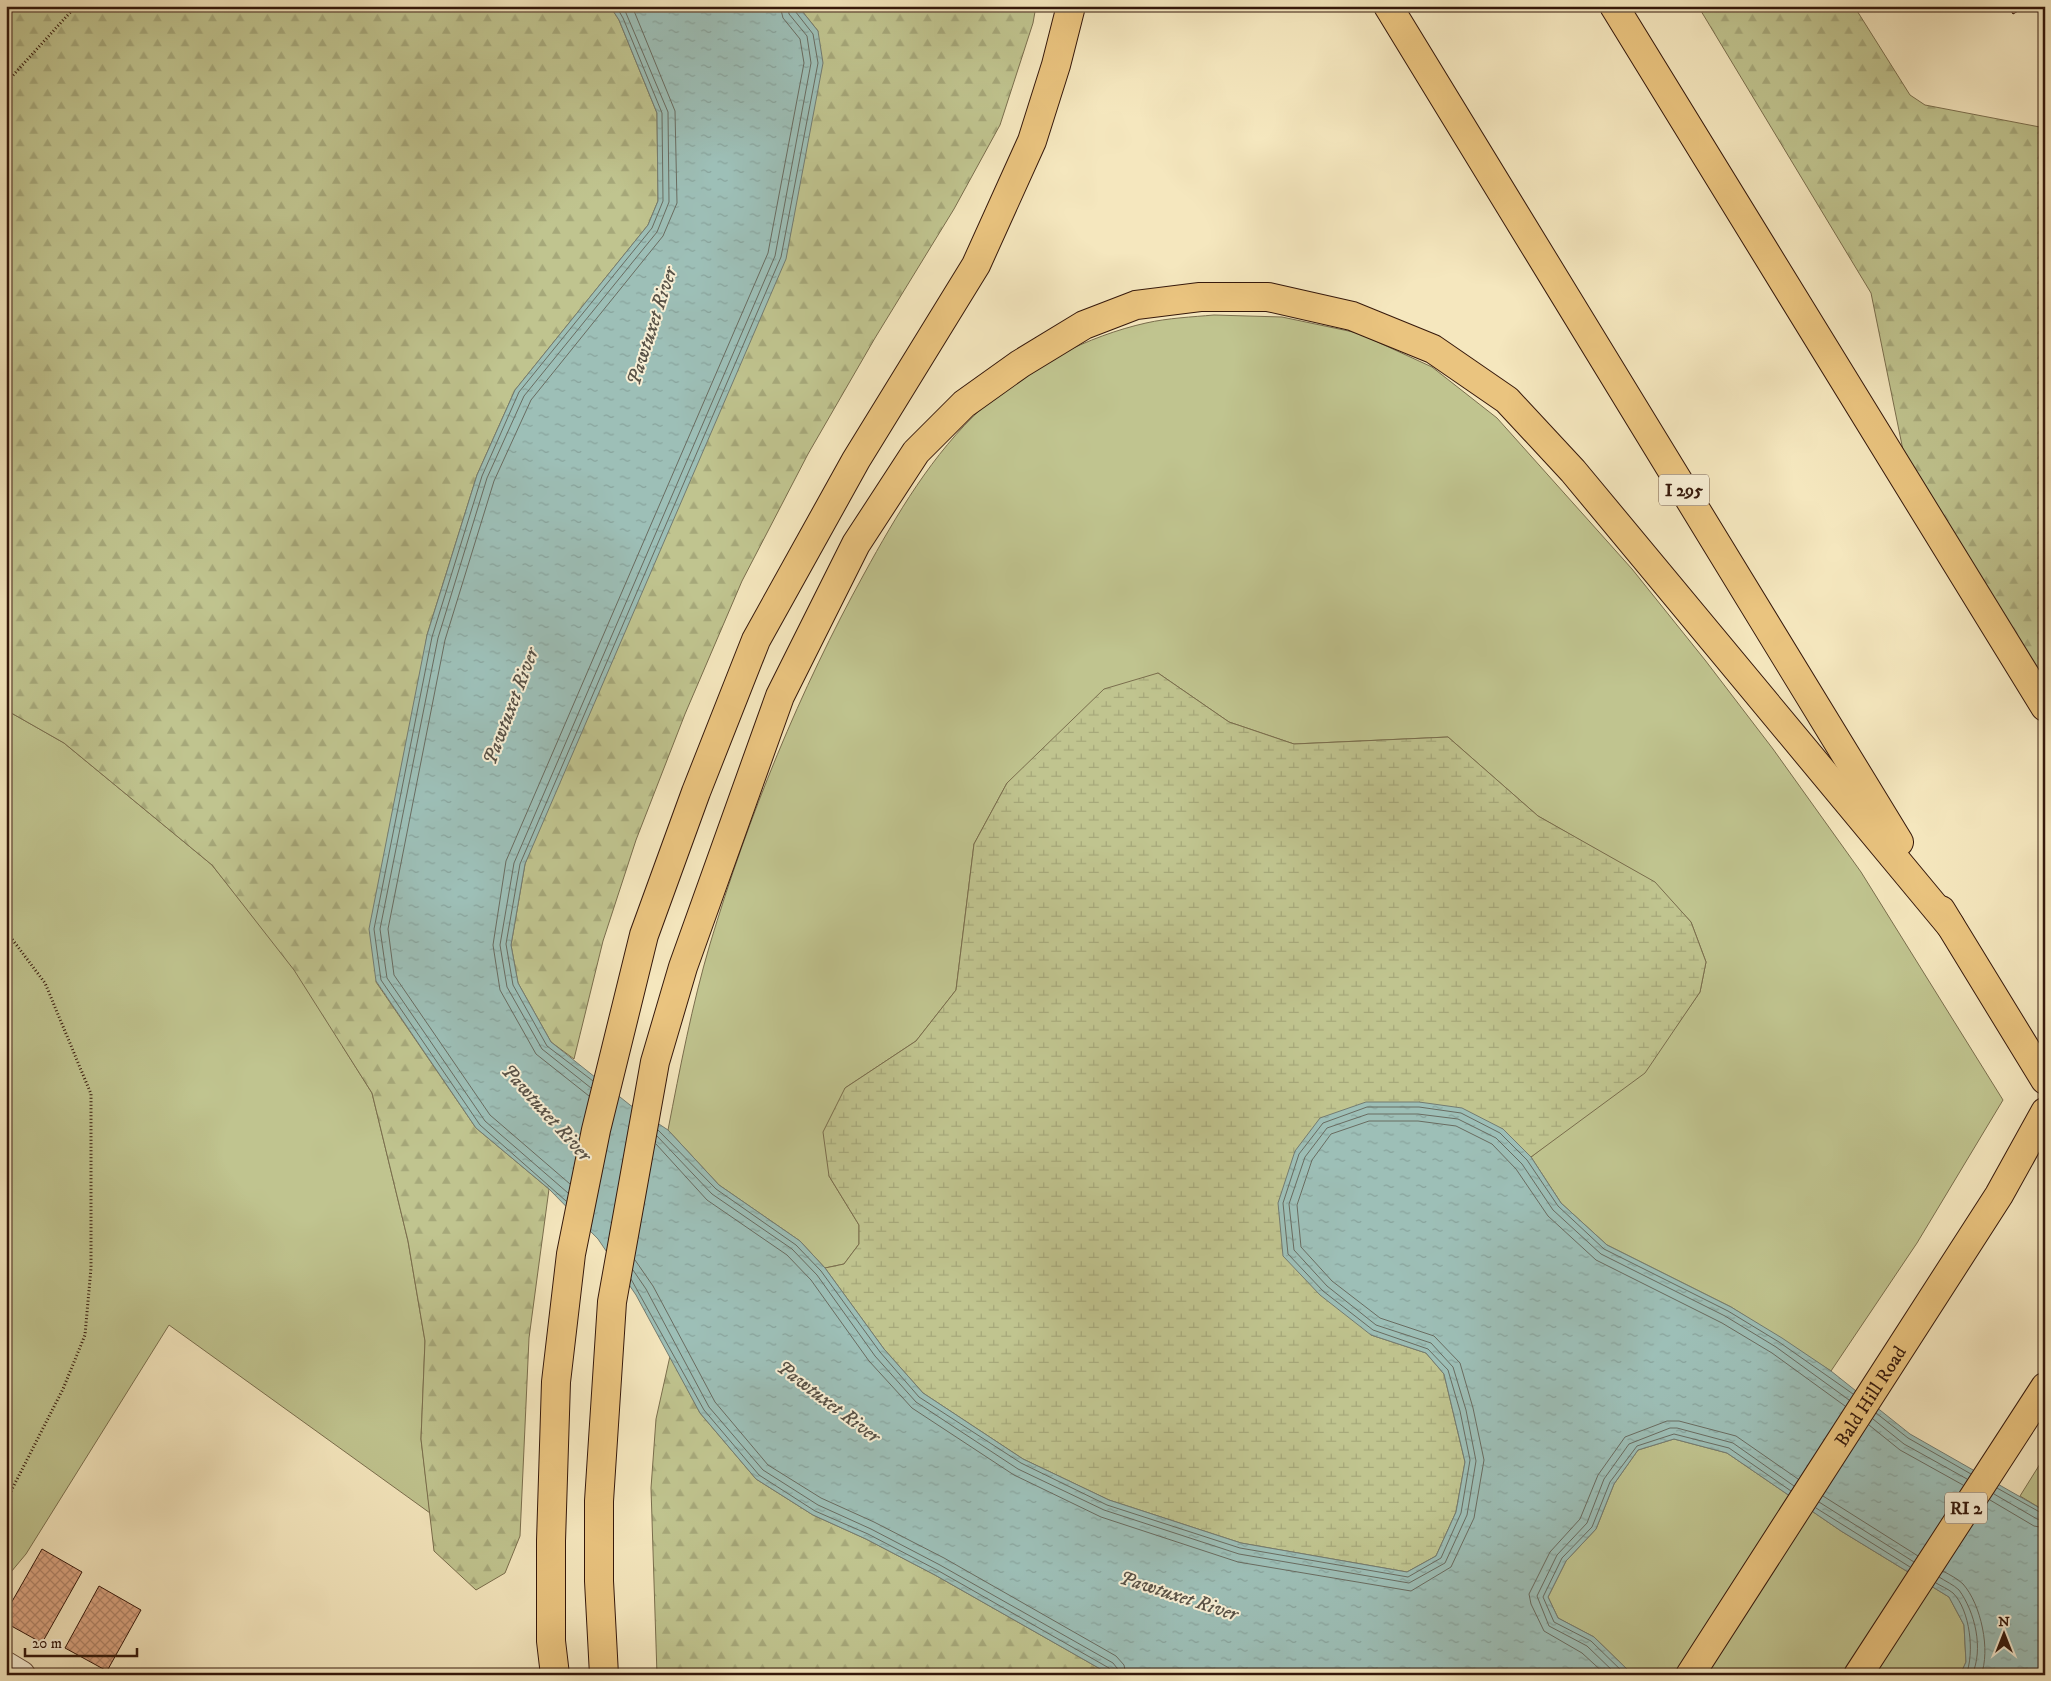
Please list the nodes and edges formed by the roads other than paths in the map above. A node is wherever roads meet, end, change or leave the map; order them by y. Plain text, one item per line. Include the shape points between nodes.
1 (1071, 6) edge
2 (1388, 6) edge
3 (1614, 6) edge
4 (2045, 707) edge
5 (1950, 925) junction
6 (2045, 1080) edge
7 (2045, 1112) edge
8 (2045, 1387) edge
9 (1698, 1664) edge
10 (6, 1666) edge
11 (21, 1675) edge
12 (555, 1675) edge
13 (604, 1675) edge
14 (1858, 1675) edge

1 - 12 main road via 1032,142 976,265 856,460 756,640 644,935 596,1130 572,1254 556,1382 551,1541 551,1641
2 - 5 main road, I 295
3 - 4 main road
5 - 6 main road, I 295
5 - 13 main road via 1574,471 1507,400 1433,349 1352,316 1268,296 1200,296 1136,305 1084,324 964,404 916,452 856,544 780,696 683,967 655,1062 612,1302 600,1501
7 - 9 main road, Bald Hill Road via 1999,1195
8 - 14 main road, RI 2
10 - 11 street

